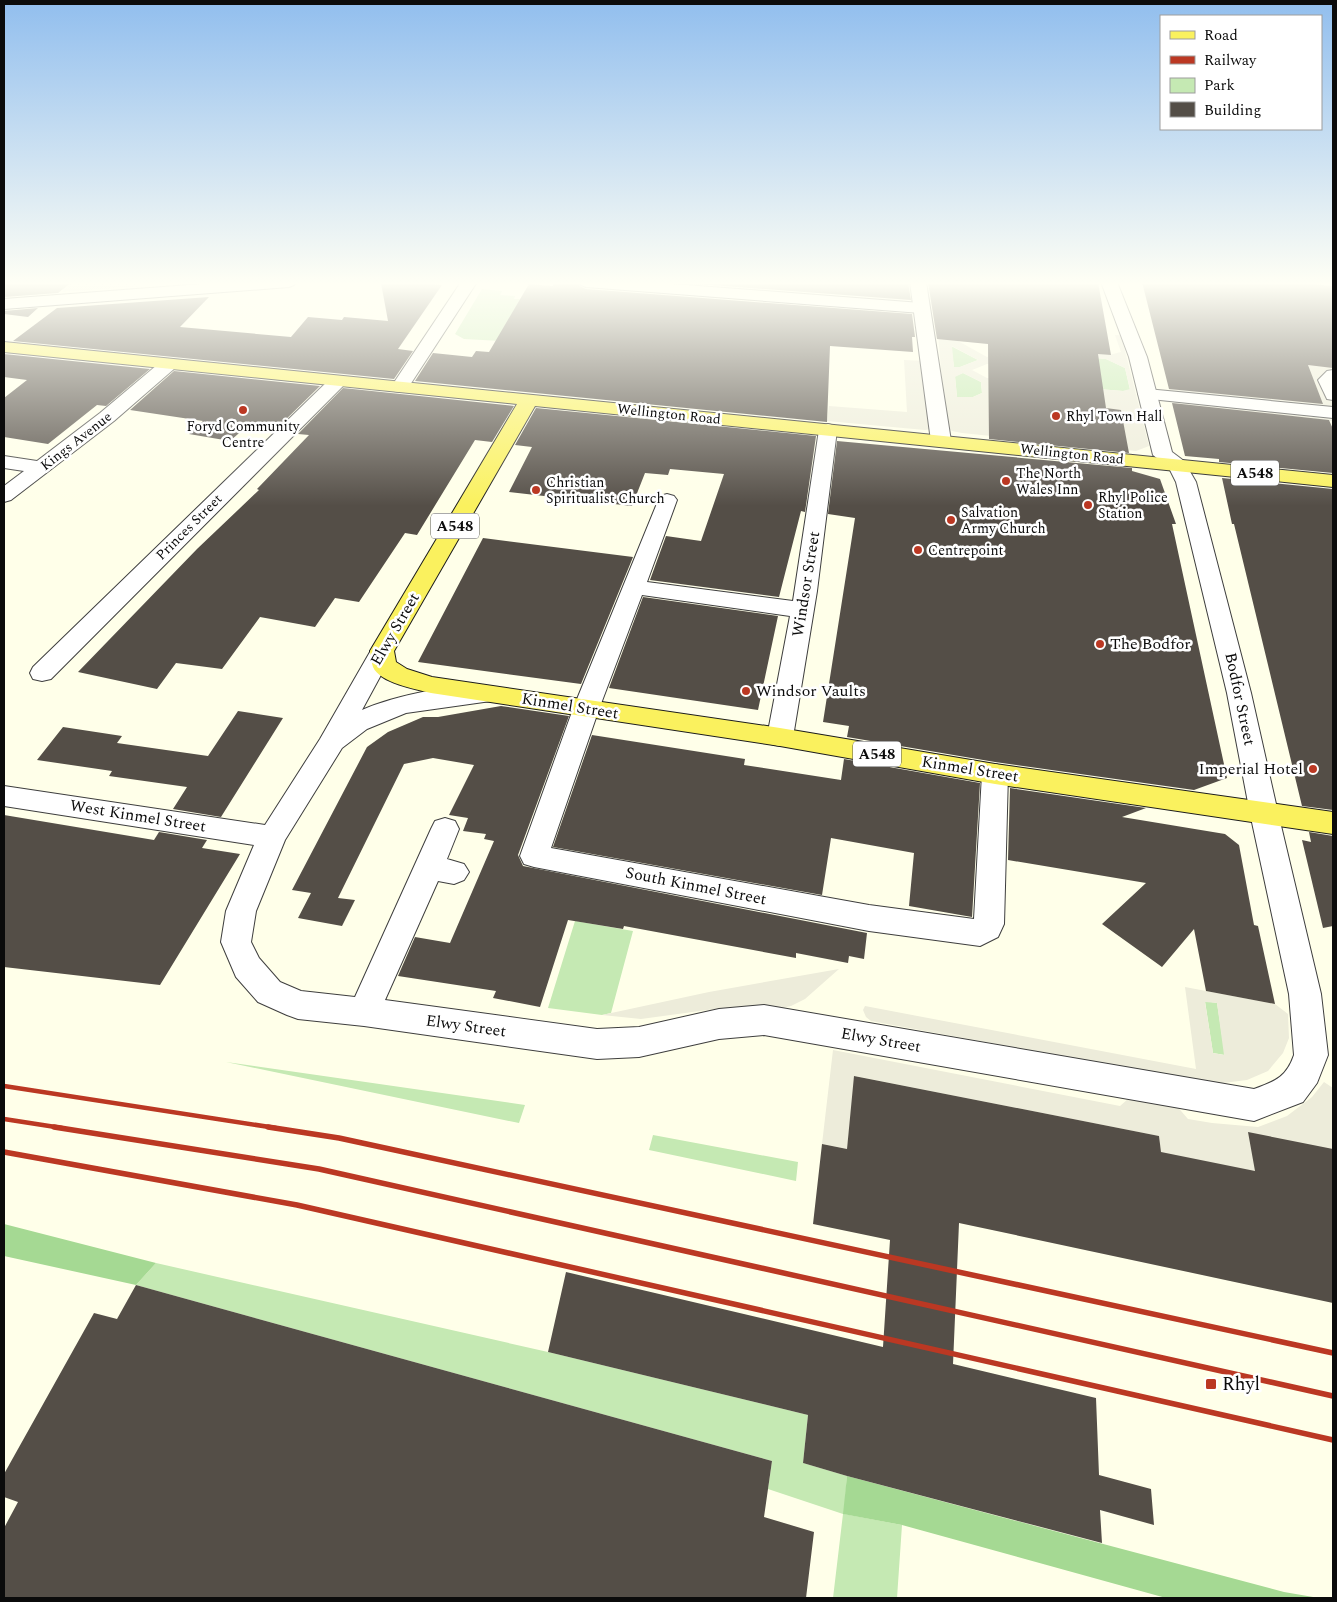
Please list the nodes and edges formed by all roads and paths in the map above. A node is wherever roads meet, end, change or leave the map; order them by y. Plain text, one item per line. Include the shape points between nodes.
1 (99, 357) edge
2 (420, 357) edge
3 (929, 357) edge
4 (1138, 357) edge
5 (169, 364) junction
6 (1333, 375) edge
7 (337, 382) junction
8 (400, 387) junction
9 (1147, 394) junction
10 (1333, 395) edge
11 (529, 400) junction
12 (1333, 413) edge
13 (828, 430) junction
14 (941, 441) junction
15 (4, 462) edge
16 (1177, 466) junction
17 (40, 468) junction
18 (1333, 481) edge
19 (4, 496) edge
20 (667, 500) dead end
21 (634, 587) junction
22 (802, 610) junction
23 (382, 651) junction
24 (42, 673) dead end
25 (490, 694) junction
26 (586, 709) junction
27 (780, 737) junction
28 (330, 745) junction
29 (995, 774) junction
30 (4, 796) edge
31 (1264, 813) junction
32 (1333, 823) edge
33 (445, 829) dead end
34 (272, 837) junction
35 (364, 1012) junction
36 (1311, 1055) joint

1 - 5 main road, Wellington Road / A548
2 - 8 street
3 - 14 street
4 - 9 street, Bodfor Street
5 - 7 main road, Wellington Road / A548
5 - 17 street, Kings Avenue via 107,418
6 - 10 street via 1327,380
7 - 8 main road, Wellington Road / A548
7 - 24 street, Princes Street
8 - 11 main road, Wellington Road / A548
9 - 12 street
9 - 16 street, Bodfor Street via 1163,455
11 - 13 main road, Wellington Road / A548
11 - 23 main road, Elwy Street / A548
13 - 14 main road, Wellington Road / A548
13 - 22 street, Windsor Street
14 - 16 main road, Wellington Road / A548
15 - 17 street
16 - 18 main road, Wellington Road / A548
16 - 31 street, Bodfor Street via 1186,482 1207,554
17 - 19 street, Kings Avenue
20 - 21 street, South Kinmel Street
21 - 22 street
21 - 26 street, South Kinmel Street
22 - 27 street, Windsor Street
23 - 25 main road, Kinmel Street / A548 via 385,666 398,675 431,685
23 - 28 street, Elwy Street
25 - 26 main road, Kinmel Street / A548
25 - 28 street, Kinmel Street / A548 via 433,698 391,709 358,723
26 - 27 main road, Kinmel Street / A548
26 - 29 street, South Kinmel Street via 534,856 869,918 984,932 989,924
27 - 29 main road, Kinmel Street / A548
28 - 34 street, Elwy Street
29 - 31 main road, Kinmel Street / A548
30 - 34 street, West Kinmel Street
31 - 32 main road, Kinmel Street / A548
31 - 36 street, Bodfor Street via 1304,994
33 - 35 street via 442,870
34 - 35 street, Elwy Street via 240,911 236,942 247,967 269,992 298,1005
35 - 36 street, Elwy Street via 597,1044 639,1042 719,1024 764,1020 1254,1105 1291,1091

